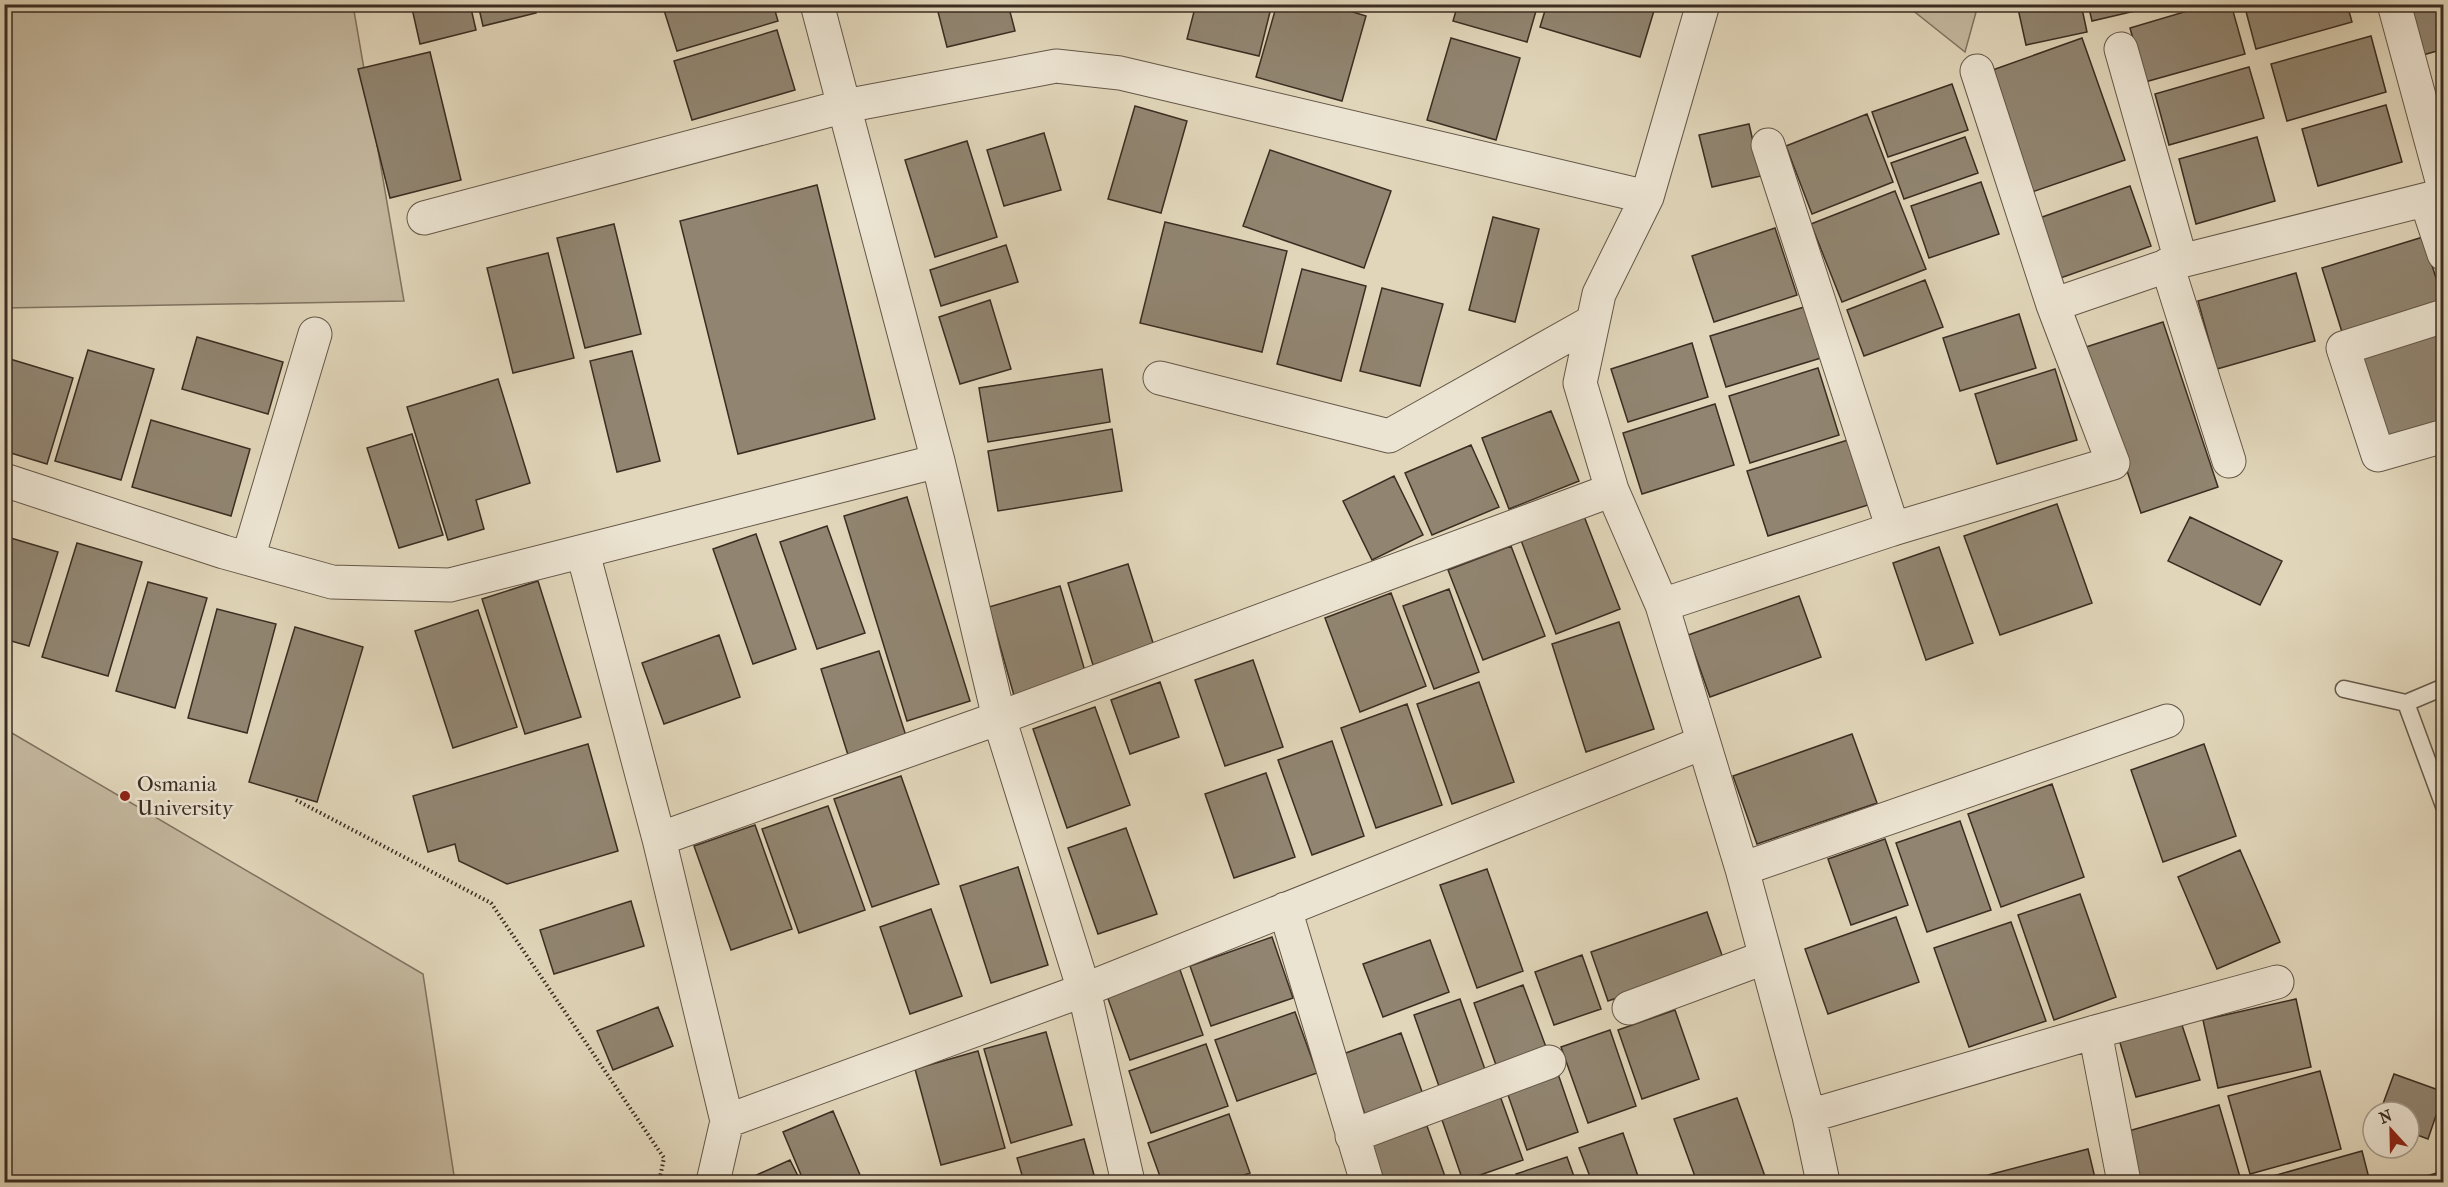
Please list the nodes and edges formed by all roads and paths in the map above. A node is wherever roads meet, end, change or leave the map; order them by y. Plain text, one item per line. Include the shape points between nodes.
1 (817, 4) edge
2 (1703, 4) edge
3 (2394, 4) edge
4 (2121, 49) dead end
5 (1977, 71) dead end
6 (845, 106) junction
7 (1768, 145) dead end
8 (2438, 195) edge
9 (1647, 197) junction
10 (424, 218) dead end
11 (2444, 254) edge
12 (2174, 263) junction
13 (2053, 305) junction
14 (2444, 316) edge
15 (1592, 322) junction
16 (315, 334) dead end
17 (1160, 378) dead end
18 (2444, 436) edge
19 (2229, 460) dead end
20 (938, 462) junction
21 (4, 480) edge
22 (1612, 490) junction
23 (1893, 529) junction
24 (583, 553) junction
25 (248, 558) junction
26 (1662, 605) junction
27 (2444, 687) edge
28 (2344, 689) dead end
29 (2406, 704) junction
30 (999, 718) junction
31 (2167, 721) dead end
32 (1702, 743) junction
33 (296, 800) dead end
34 (2444, 806) edge
35 (659, 839) junction
36 (1742, 869) junction
37 (1285, 909) junction
38 (1766, 957) junction
39 (2277, 982) dead end
40 (1084, 990) junction
41 (1629, 1008) dead end
42 (2095, 1032) junction
43 (1550, 1062) dead end
44 (1809, 1116) junction
45 (727, 1121) junction
46 (1352, 1136) junction
47 (659, 1182) edge
48 (713, 1182) edge
49 (1128, 1182) edge
50 (1367, 1182) edge
51 (1823, 1182) edge
52 (2124, 1182) edge

1 - 6 street
2 - 9 street
3 - 8 street
4 - 12 street
5 - 13 street
6 - 9 street via 1056,66 1109,72
6 - 10 street
6 - 20 street
7 - 23 street
8 - 11 street
8 - 12 street
9 - 15 street via 1599,294
12 - 13 street
12 - 19 street
13 - 23 street via 2113,462
14 - 18 street via 2343,348 2379,455
15 - 17 street via 1389,436
15 - 22 street via 1580,384
16 - 25 street
20 - 24 street
20 - 30 street
21 - 25 street
22 - 26 street
22 - 30 street
23 - 26 street
24 - 25 street via 450,585 333,582
24 - 35 street
26 - 32 street
27 - 29 lane
28 - 29 lane
29 - 34 lane
30 - 35 street
30 - 40 street
31 - 36 street
32 - 36 street
32 - 37 street
33 - 47 path via 491,903 664,1158
35 - 45 street
36 - 38 street
37 - 40 street
37 - 46 street
38 - 41 street
38 - 44 street
39 - 42 street
40 - 45 street
40 - 49 street
42 - 44 street
42 - 52 street
43 - 46 street
44 - 51 street
45 - 48 street
46 - 50 street

